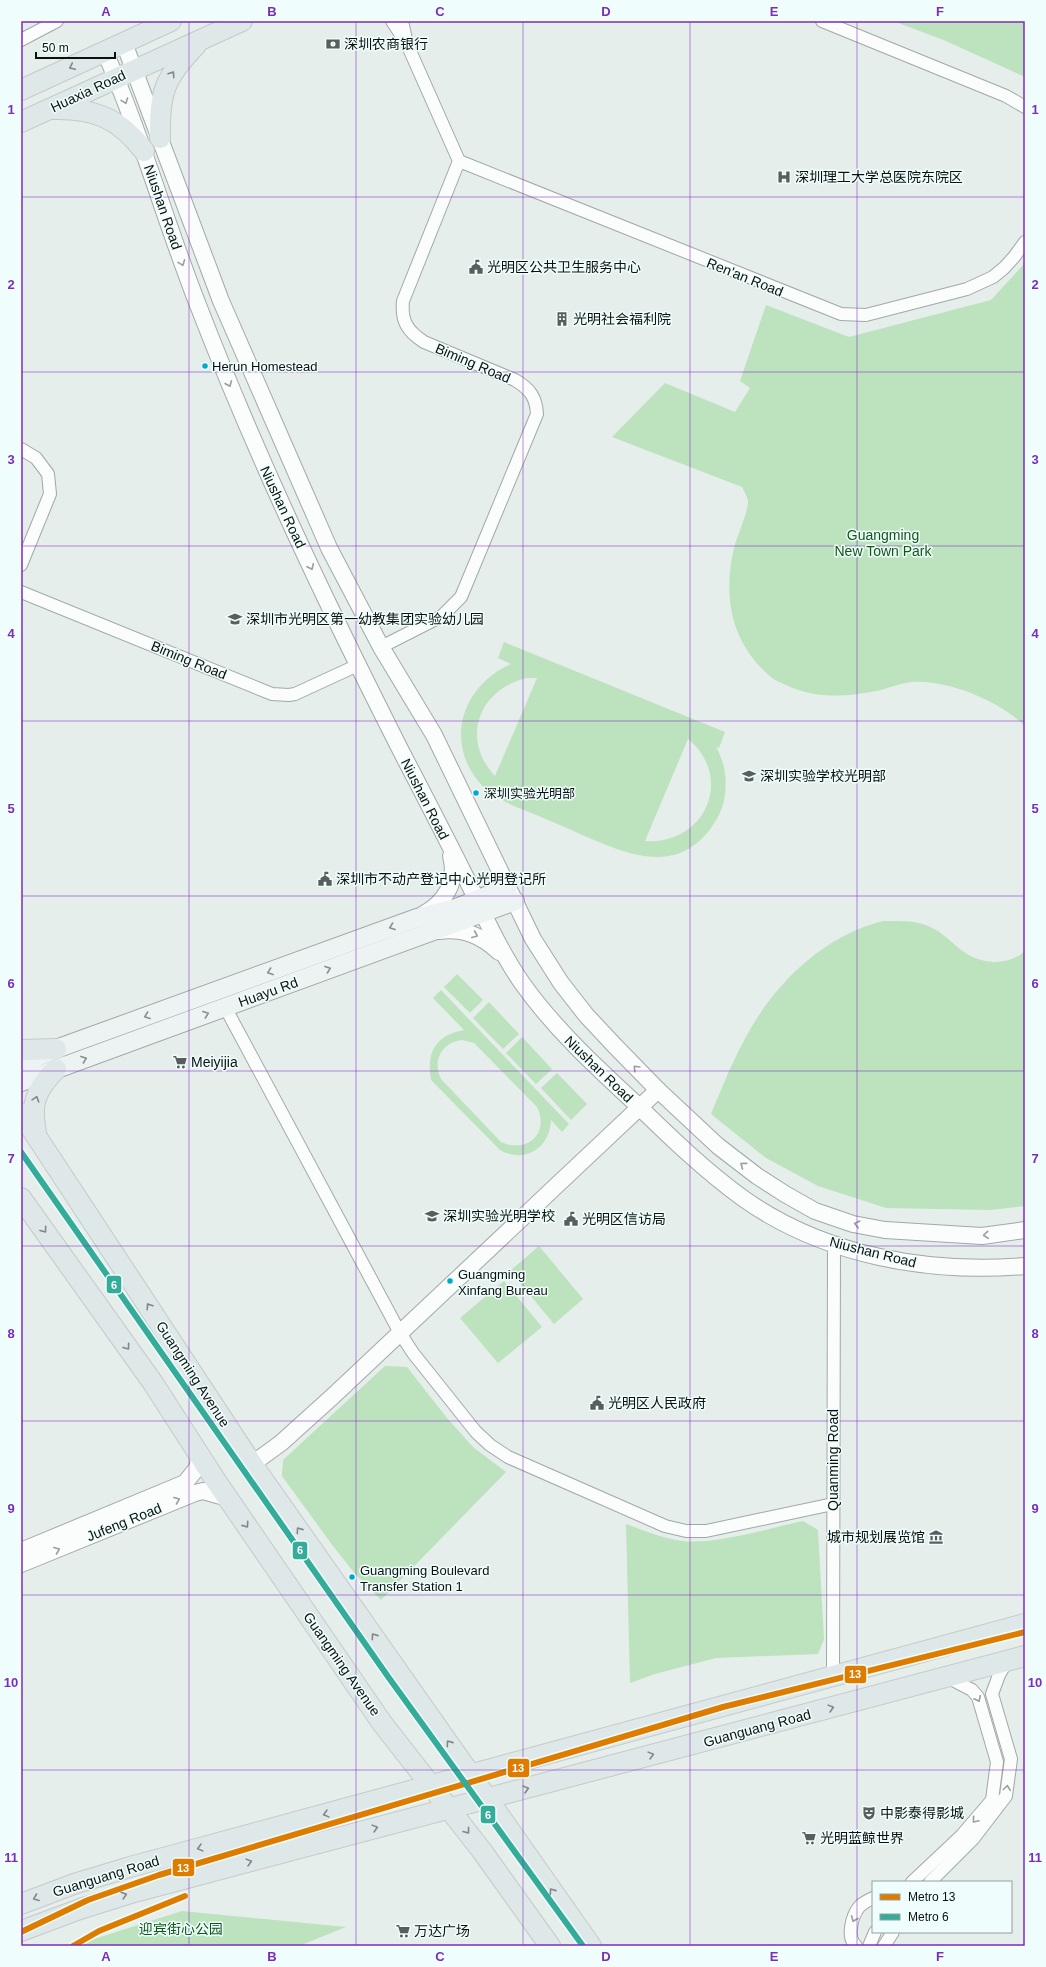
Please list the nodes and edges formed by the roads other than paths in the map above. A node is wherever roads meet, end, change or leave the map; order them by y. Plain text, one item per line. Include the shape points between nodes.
1 (57, 21) edge
2 (171, 21) edge
3 (242, 21) edge
4 (392, 21) edge
5 (402, 21) edge
6 (822, 21) edge
7 (202, 39) junction
8 (21, 40) edge
9 (124, 43) junction
10 (407, 44) junction
11 (105, 52) junction
12 (135, 69) junction
13 (116, 78) junction
14 (22, 89) edge
15 (1025, 107) edge
16 (51, 109) junction
17 (21, 122) edge
18 (160, 138) junction
19 (144, 151) junction
20 (459, 161) junction
21 (1025, 242) edge
22 (21, 450) edge
23 (21, 565) edge
24 (21, 592) edge
25 (381, 648) junction
26 (358, 665) junction
27 (448, 844) junction
28 (511, 894) junction
29 (479, 906) junction
30 (420, 926) junction
31 (512, 966) junction
32 (225, 1007) junction
33 (56, 1049) junction
34 (21, 1050) edge
35 (21, 1064) edge
36 (56, 1069) junction
37 (21, 1082) edge
38 (658, 1090) junction
39 (640, 1108) junction
40 (21, 1113) edge
41 (36, 1134) junction
42 (21, 1198) edge
43 (1025, 1230) edge
44 (834, 1244) junction
45 (1025, 1266) edge
46 (400, 1333) junction
47 (200, 1456) junction
48 (252, 1464) junction
49 (228, 1498) junction
50 (833, 1504) junction
51 (21, 1551) edge
52 (21, 1564) edge
53 (1025, 1624) edge
54 (1016, 1658) edge
55 (833, 1676) junction
56 (947, 1677) junction
57 (471, 1774) junction
58 (431, 1785) junction
59 (488, 1799) junction
60 (449, 1809) junction
61 (913, 1881) edge
62 (931, 1881) edge
63 (872, 1899) edge
64 (21, 1904) edge
65 (21, 1932) edge
66 (875, 1933) edge
67 (892, 1933) edge
68 (550, 1946) edge
69 (591, 1946) edge
70 (856, 1946) edge
71 (869, 1946) edge
72 (884, 1946) edge

1 - 8 street
2 - 9 main road, Huaxia Road
3 - 7 main road, Huaxia Road
4 - 10 street
5 - 10 street
6 - 15 street via 1006,96
7 - 12 main road, Huaxia Road
18 -> 7 main road via 159,111 166,83 183,58
9 - 11 main road, Huaxia Road
9 - 12 street, Niushan Road
10 - 20 street
11 - 13 street, Niushan Road
11 -> 14 main road, Huaxia Road
12 - 13 main road, Huaxia Road
12 - 18 street, Niushan Road
13 - 16 main road, Huaxia Road
13 -> 19 street, Niushan Road
16 - 17 main road, Huaxia Road
16 - 19 main road via 78,110 106,117 126,130
18 - 25 street, Niushan Road via 221,301 300,486
19 -> 26 street, Niushan Road via 169,229 236,400
20 - 21 street, Ren'an Road via 841,314 866,315 967,289 993,277 1014,258
20 - 25 street, Biming Road via 405,296 403,322 413,335 424,342 527,387 537,404 537,414 461,597 442,616
22 - 23 street via 36,458 48,474 50,494
24 - 26 street, Biming Road via 272,694 295,694
25 - 28 street, Niushan Road via 434,735
26 - 27 street, Niushan Road
27 - 29 street, Niushan Road
27 - 30 street via 453,868 450,888
28 - 29 main road, Huayu Rd
38 -> 28 street, Niushan Road via 586,1015 561,983 533,939
29 - 30 main road, Huayu Rd
29 - 31 street, Niushan Road
30 -> 31 street via 471,933 491,944
32 -> 30 main road, Huayu Rd
30 -> 33 main road, Huayu Rd
31 - 39 street, Niushan Road via 552,1022
36 -> 32 main road, Huayu Rd
32 - 46 street
33 - 34 main road
33 - 35 main road, Huayu Rd
36 - 37 main road, Huayu Rd
41 -> 36 main road via 33,1108 36,1096
38 - 39 street
43 -> 38 street, Niushan Road via 982,1236 885,1230 853,1224 815,1211 757,1176 718,1146
39 - 44 street, Niushan Road via 718,1179 746,1200 777,1220
39 - 46 street
40 - 41 main road, Guangming Avenue
48 -> 41 main road, Guangming Avenue
42 -> 47 main road, Guangming Avenue via 153,1383
44 - 45 street, Niushan Road via 902,1262 940,1267 990,1269
44 - 50 street, Quanming Road
46 - 48 street via 281,1443
46 - 50 street via 476,1432 490,1445 508,1457 665,1526 686,1531 706,1531
47 - 49 main road, Guangming Avenue
47 - 51 street, Jufeng Road via 197,1468 185,1483
57 -> 48 main road, Guangming Avenue
52 -> 49 street, Jufeng Road via 195,1493 203,1491
49 -> 58 main road, Guangming Avenue via 382,1723
50 - 55 street, Quanming Road
53 - 55 main road, Guanguang Road
54 - 56 main road, Guanguang Road
62 -> 54 street via 973,1839 1006,1796 1011,1759 992,1694 998,1675
55 - 57 main road, Guanguang Road
59 -> 56 main road, Guanguang Road
56 -> 61 street via 972,1690 978,1697 997,1762 992,1800 962,1835
57 - 58 main road, Guanguang Road
57 - 59 main road, Guangming Avenue
58 - 60 main road, Guangming Avenue
58 -> 64 main road, Guanguang Road via 123,1869
59 - 60 main road, Guanguang Road
69 -> 59 main road, Guangming Avenue
65 -> 60 main road, Guanguang Road via 134,1892
60 -> 68 main road, Guangming Avenue
63 -> 70 street via 859,1906 850,1928
66 - 71 street
67 - 72 street

